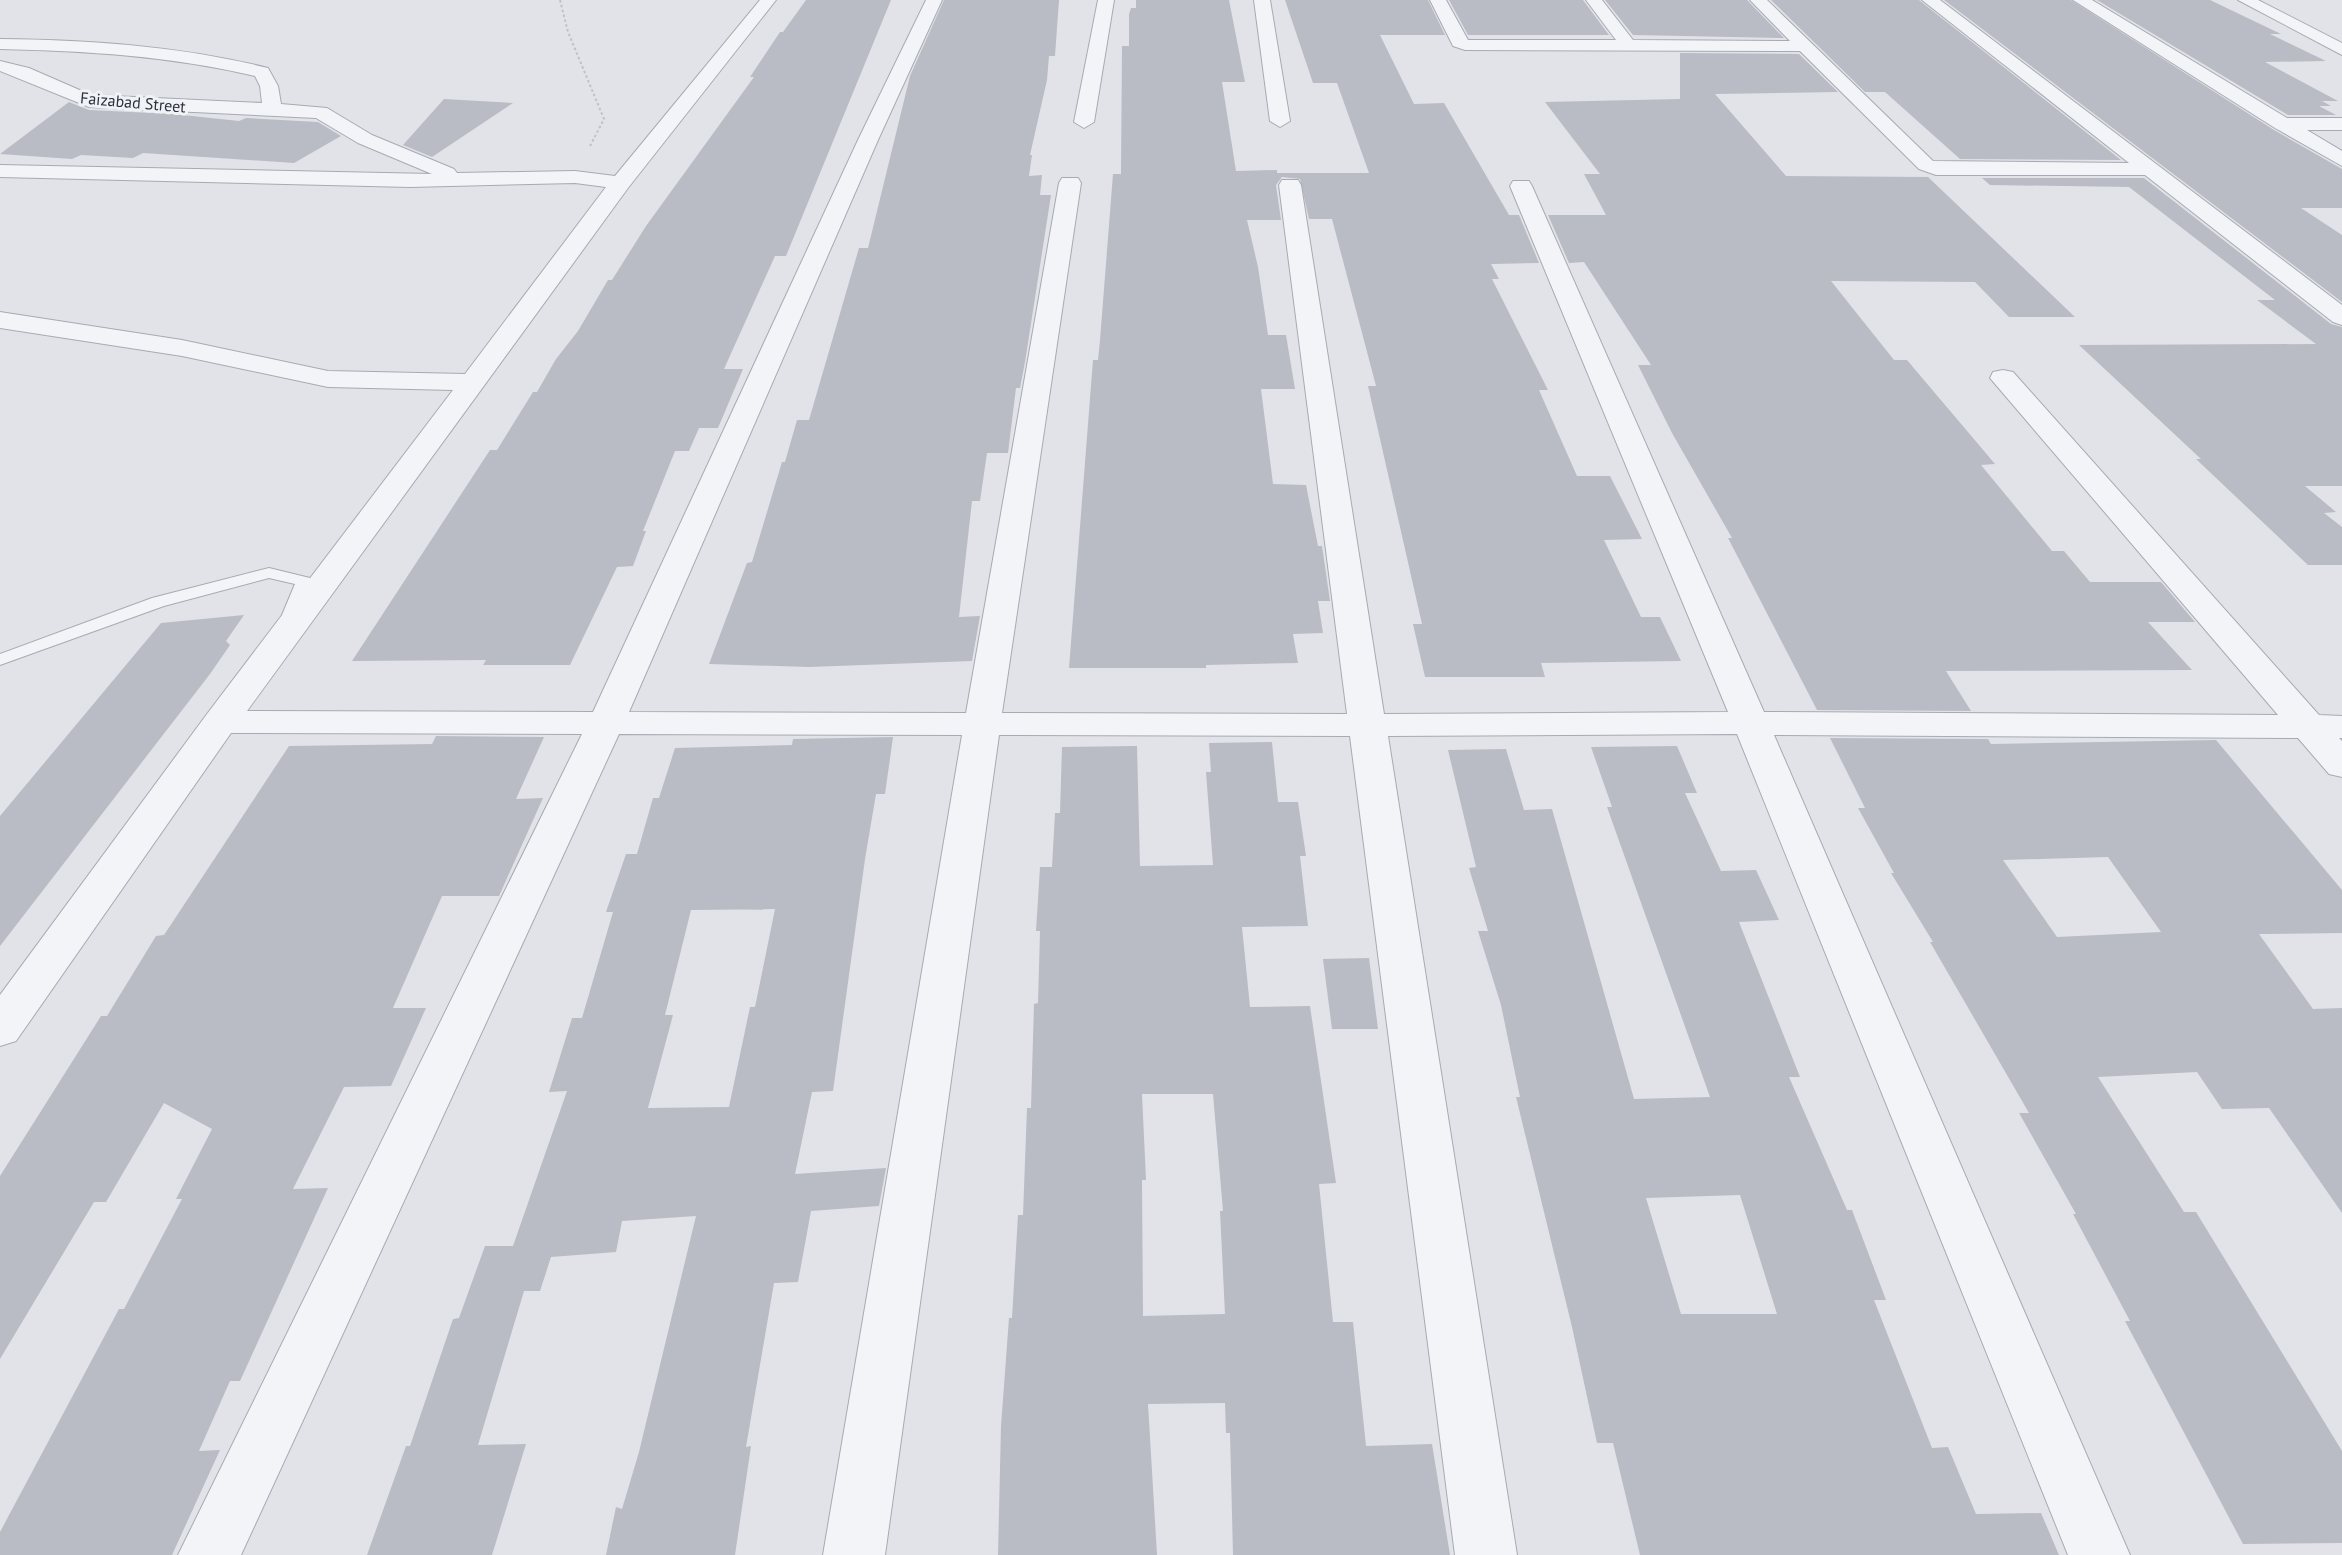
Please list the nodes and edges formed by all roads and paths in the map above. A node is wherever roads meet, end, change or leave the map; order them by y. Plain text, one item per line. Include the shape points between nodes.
1 (561, 0) edge
2 (768, 0) edge
3 (934, 0) edge
4 (1106, 0) edge
5 (1262, 0) edge
6 (1438, 0) edge
7 (1594, 0) edge
8 (1758, 0) edge
9 (1930, 0) edge
10 (2081, 0) edge
11 (2246, 0) edge
12 (0, 44) edge
13 (1628, 45) junction
14 (1804, 46) junction
15 (2342, 50) edge
16 (0, 66) edge
17 (272, 110) junction
18 (1280, 121) dead end
19 (1084, 122) dead end
20 (2282, 124) junction
21 (2342, 124) edge
22 (2342, 160) edge
23 (2150, 169) junction
24 (0, 170) edge
25 (575, 177) junction
26 (459, 178) junction
27 (620, 183) junction
28 (1070, 184) dead end
29 (1290, 185) dead end
30 (1521, 186) dead end
31 (2342, 317) edge
32 (0, 320) edge
33 (2003, 378) dead end
34 (473, 382) junction
35 (279, 644) junction
36 (0, 660) edge
37 (220, 722) junction
38 (606, 723) junction
39 (1751, 723) junction
40 (982, 724) junction
41 (1368, 725) junction
42 (2326, 727) edge
43 (2342, 765) edge
44 (0, 1029) edge
45 (209, 1555) edge
46 (854, 1555) edge
47 (1486, 1555) edge
48 (2099, 1555) edge

1 - 25 path via 568,32 604,119
2 - 27 street
3 - 38 street
4 - 19 street
5 - 18 street
6 - 13 street via 1459,42 1465,45
7 - 13 street
8 - 14 street
9 - 23 street
10 - 20 street
11 - 15 street
12 - 17 street via 141,51 222,62 262,72
13 - 14 street
14 - 23 street via 1936,169
16 - 17 street, Faizabad Street via 30,74 67,96 89,101
17 - 26 street, Faizabad Street via 320,111 365,139
20 - 21 street
20 - 22 street
23 - 31 street
24 - 26 street via 410,181
25 - 26 street
25 - 27 street
27 - 34 street
28 - 40 street
29 - 41 street
30 - 39 street
32 - 34 street via 182,348 328,379
33 - 42 street
34 - 35 street
35 - 36 lane via 304,581 269,573 158,602
35 - 37 street
37 - 38 street
37 - 44 street
38 - 40 street
38 - 45 street
39 - 41 street
39 - 42 street
39 - 48 street
40 - 41 street
40 - 46 street
41 - 47 street
42 - 43 street

